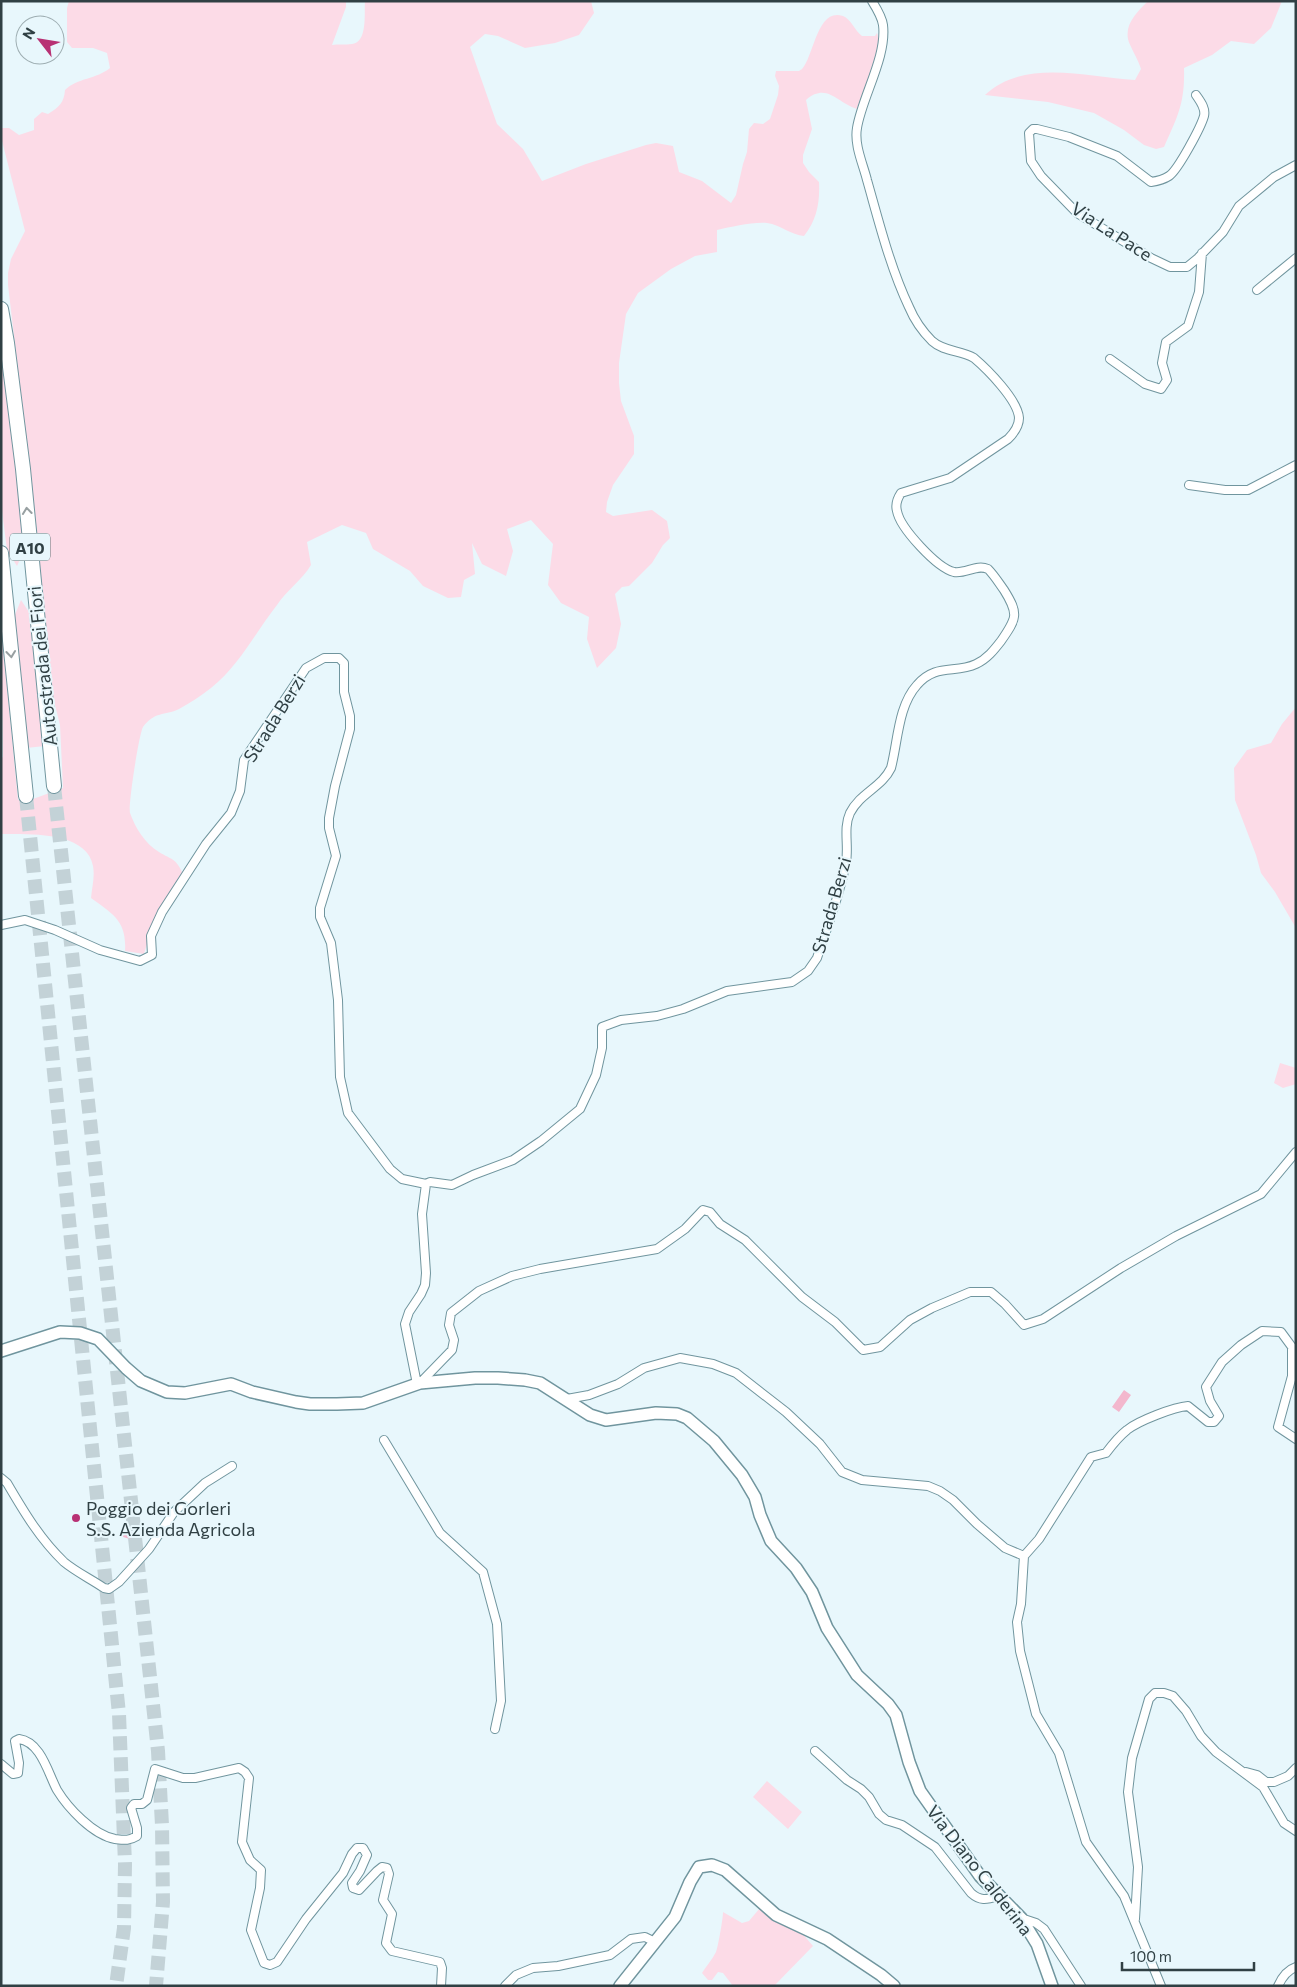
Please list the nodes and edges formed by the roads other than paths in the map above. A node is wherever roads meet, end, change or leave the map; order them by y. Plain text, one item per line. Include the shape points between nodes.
1 (872, 1) edge
2 (1196, 95) dead end
3 (1296, 165) edge
4 (1202, 253) junction
5 (1296, 258) edge
6 (1257, 290) dead end
7 (1, 309) edge
8 (1110, 359) dead end
9 (1296, 465) edge
10 (1189, 485) dead end
11 (1, 553) edge
12 (54, 786) tunnel mouth
13 (26, 796) tunnel mouth
14 (1, 925) edge
15 (1296, 1152) edge
16 (426, 1184) junction
17 (1, 1351) edge
18 (418, 1384) junction
19 (566, 1399) junction
20 (1296, 1438) edge
21 (384, 1440) dead end
22 (232, 1466) dead end
23 (1, 1478) edge
24 (1024, 1556) junction
25 (495, 1729) dead end
26 (815, 1751) dead end
27 (1, 1764) edge
28 (1296, 1768) edge
29 (1241, 1771) junction
30 (1296, 1832) edge
31 (998, 1896) junction
32 (1022, 1918) junction
33 (1135, 1921) junction
34 (655, 1942) junction
35 (1296, 1967) edge
36 (441, 1986) edge
37 (505, 1986) edge
38 (620, 1986) edge
39 (894, 1986) edge
40 (1052, 1986) edge
41 (1081, 1986) edge
42 (1161, 1986) edge
43 (1278, 1986) edge

1 - 16 street, Strada Berzi via 883,25 883,45 856,139 904,296 932,341 945,349 967,353 980,363 1015,405 1019,418 1008,439 958,474 901,493 896,509 902,524 922,549 944,567 955,572 977,567 988,569 1014,606 1014,620 984,660 934,672 911,692 903,713 892,768 883,781 855,804 848,818 846,863 813,965 792,982 727,991 683,1009 621,1020 602,1027 602,1048 596,1075 580,1109 513,1160 452,1185
2 - 4 street, Via La Pace via 1203,104 1204,115 1191,144 1171,174 1160,180 1151,182 1117,156 1069,138 1033,129 1028,140 1031,161 1077,213 1170,267 1187,267
3 - 4 street, Via La Pace via 1274,177 1239,206 1223,232
4 - 8 street via 1199,292 1188,326 1166,342 1162,363 1166,380 1162,389 1145,384
5 - 6 street
12 -> 7 highway, Autostrada dei Fiori / A10 via 22,469
9 - 10 street via 1248,490
11 -> 13 highway, Autostrada dei Fiori / A10
14 - 16 street, Strada Berzi via 26,920 100,950 140,961 152,955 152,936 162,912 206,844 231,813 240,791 244,760 306,668 324,658 339,658 344,663 344,692 350,729 329,818 336,856 320,917 331,943 338,1000 340,1077 348,1113 390,1169 402,1179
15 - 18 street via 1261,1194 1176,1236 1043,1319 1024,1325 991,1292 970,1292 910,1320 880,1347 863,1350 835,1322 802,1297 745,1240 703,1210 685,1229 657,1249 540,1269 512,1276 479,1291 451,1312 452,1350
16 - 18 street via 422,1214 425,1285 405,1324
17 - 18 main road, Via Diano Calderina via 60,1332 80,1333 98,1338 141,1381 167,1392 185,1393 231,1384 252,1392 310,1404 363,1403
18 - 19 main road, Via Diano Calderina via 475,1378 525,1380 540,1383
19 - 24 street via 589,1395 618,1384 644,1368 680,1358 713,1364 736,1373 786,1412 820,1444 842,1472 862,1480 928,1486 940,1491 1005,1548
19 - 31 main road, Via Diano Calderina via 606,1420 656,1413 677,1414 687,1418 729,1458 755,1497 771,1541 796,1568 812,1592 827,1628 857,1675 896,1715 920,1791 980,1876
20 - 24 street via 1278,1427 1292,1376 1292,1347 1281,1332 1262,1331 1222,1362 1206,1387 1219,1416 1214,1422 1208,1422 1188,1406 1183,1406 1128,1428 1106,1454 1092,1457 1040,1539
21 - 25 street via 440,1533 483,1572 497,1624 501,1701
22 - 23 street via 205,1484 174,1512 149,1549 109,1589 60,1558 31,1525
24 - 33 street via 1017,1622 1020,1651 1036,1714 1059,1753 1086,1842 1124,1896
26 - 31 street via 861,1789 886,1820 935,1847 978,1899
27 - 36 street via 14,1774 18,1773 15,1741 28,1742 45,1763 66,1802 92,1829 107,1838 125,1841 137,1836 130,1808 147,1800 155,1769 183,1778 195,1778 239,1768 249,1778 242,1842 250,1860 261,1870 252,1930 264,1963 277,1962 343,1873 352,1854 357,1848 363,1848 367,1855 352,1888 359,1890 377,1870 387,1868 389,1874 383,1900 392,1914 386,1943 392,1951 440,1962
28 - 29 street via 1274,1782 1266,1782 1257,1775
29 - 30 street via 1262,1787 1284,1822
29 - 33 street via 1200,1736 1173,1696 1155,1693 1149,1699 1132,1758 1128,1792 1138,1867
31 - 32 main road, Via Diano Calderina
32 - 40 main road, Via Diano Calderina via 1037,1944
32 - 41 street via 1044,1930
33 - 42 street
34 - 37 street via 645,1937 631,1939 610,1954 558,1966 533,1968 516,1975
34 - 38 main road
34 - 39 main road via 675,1916 699,1867 712,1865 725,1870 776,1915 827,1939
35 - 43 street via 1290,1969

